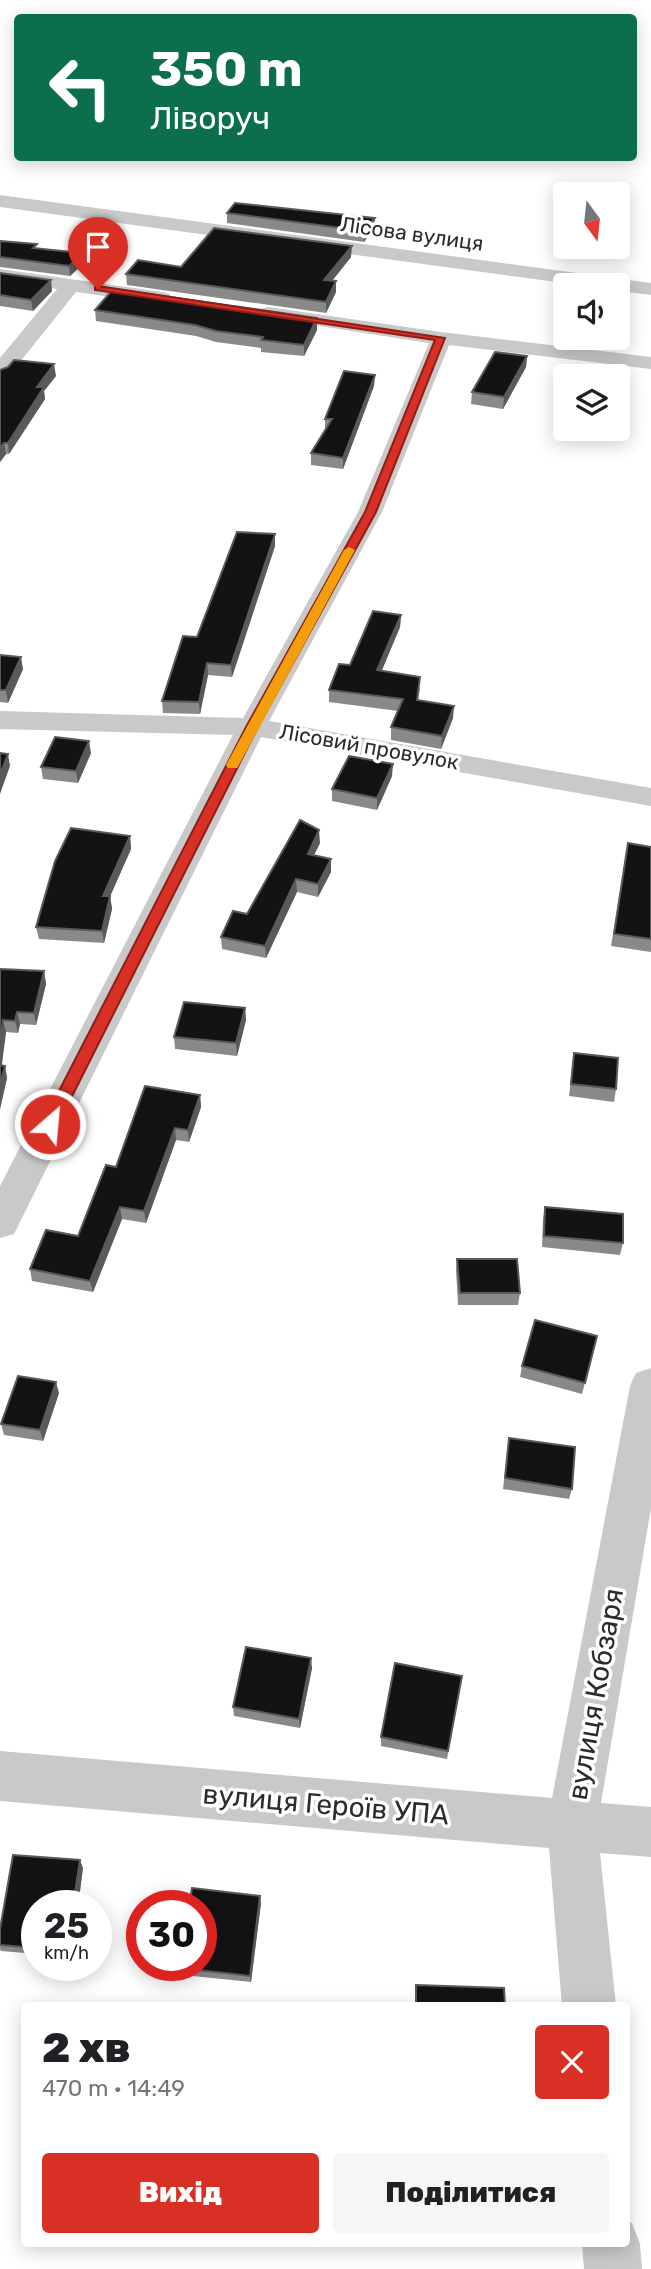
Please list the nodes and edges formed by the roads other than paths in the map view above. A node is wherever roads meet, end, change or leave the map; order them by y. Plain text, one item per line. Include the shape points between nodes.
1 (0, 201) edge
2 (0, 275) edge
3 (71, 285) junction
4 (651, 289) edge
5 (181, 301) edge
6 (249, 311) edge
7 (441, 338) junction
8 (651, 363) edge
9 (0, 372) edge
10 (0, 720) edge
11 (252, 727) junction
12 (651, 797) edge
13 (0, 1223) edge
14 (651, 1386) edge
15 (0, 1776) edge
16 (572, 1825) junction
17 (651, 1832) edge
18 (589, 2002) edge
19 (611, 2247) edge
20 (613, 2269) edge

1 - 4 street, Лісова вулиця
2 - 3 street
3 - 5 street
3 - 9 street
6 - 7 street
7 - 8 street
7 - 11 street via 370,512
10 - 11 street, Лісовий провулок
11 - 12 street, Лісовий провулок
11 - 13 street
14 - 16 street, вулиця Кобзаря
15 - 16 street, вулиця Героїв УПА
16 - 17 street, вулиця Героїв УПА
16 - 18 street, вулиця Кобзаря
19 - 20 street

